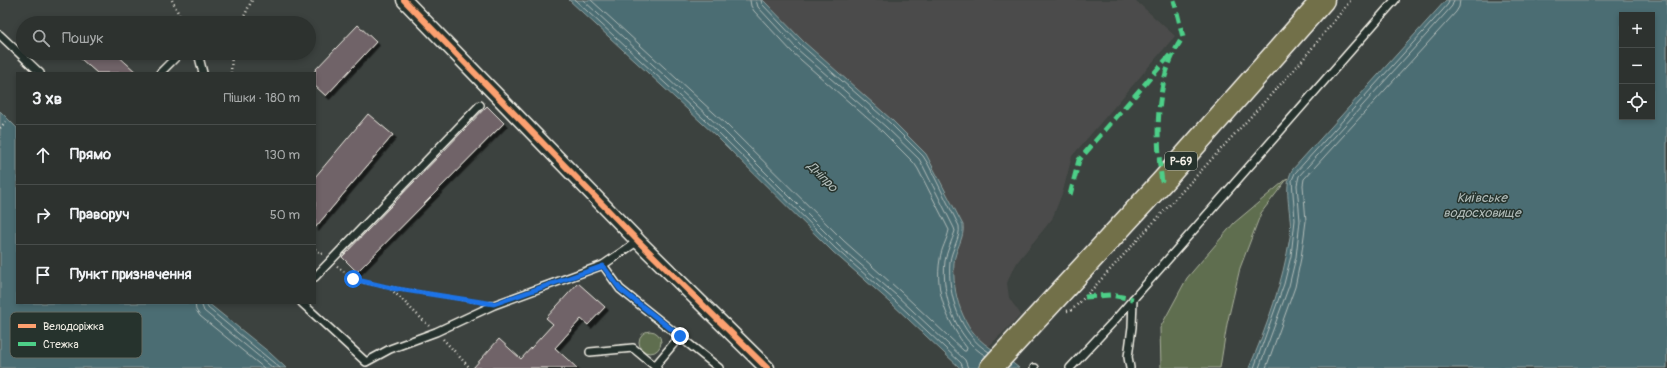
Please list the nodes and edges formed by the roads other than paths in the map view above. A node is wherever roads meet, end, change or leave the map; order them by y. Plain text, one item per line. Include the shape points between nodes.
1 (404, 0) edge
2 (1323, 0) edge
3 (1395, 0) edge
4 (0, 35) edge
5 (16, 50) edge
6 (26, 60) edge
7 (173, 60) edge
8 (200, 60) edge
9 (39, 72) edge
10 (161, 72) edge
11 (203, 72) edge
12 (480, 105) dead end
13 (638, 241) junction
14 (603, 266) junction
15 (316, 276) edge
16 (1133, 299) junction
17 (303, 304) edge
18 (680, 336) junction
19 (590, 352) dead end
20 (366, 362) junction
21 (656, 367) edge
22 (371, 368) edge
23 (719, 368) edge
24 (767, 368) edge
25 (991, 368) edge
26 (1070, 368) edge
27 (1130, 368) edge

1 - 13 street
2 - 25 main road, Р-69 via 1162,182
3 - 16 lane
4 - 5 lane
6 - 9 lane
7 - 10 lane
8 - 11 lane
12 - 15 lane
13 - 14 lane
13 - 24 street
14 - 18 lane via 620,289
14 - 20 lane via 494,304
16 - 26 lane
16 - 27 lane via 1128,357
17 - 20 lane
18 - 21 lane
18 - 23 lane
19 - 21 lane via 632,348
20 - 22 lane

